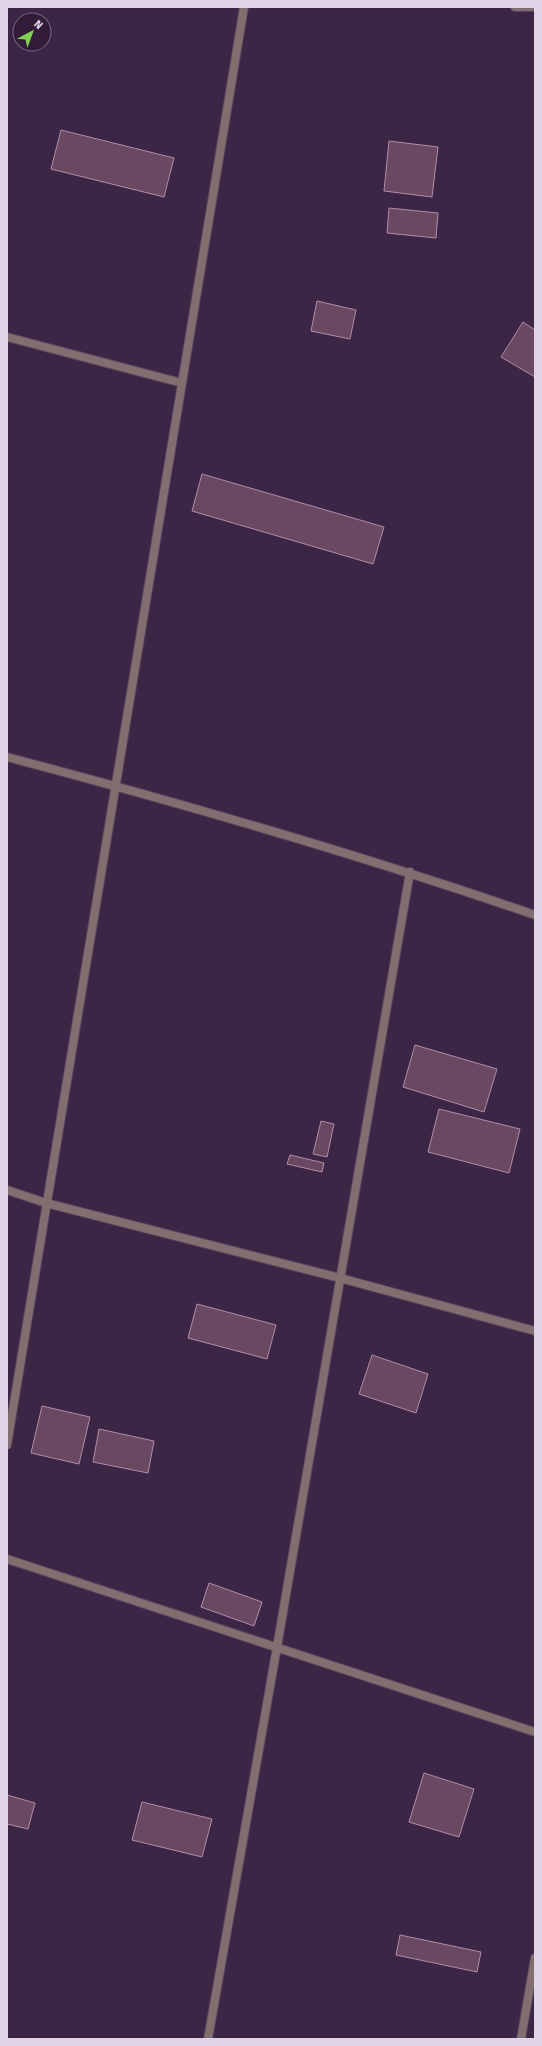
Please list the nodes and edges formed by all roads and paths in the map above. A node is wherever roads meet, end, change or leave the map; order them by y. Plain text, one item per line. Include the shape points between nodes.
1 (244, 7) edge
2 (515, 7) edge
3 (535, 8) edge
4 (7, 337) edge
5 (182, 383) junction
6 (7, 757) edge
7 (116, 786) junction
8 (410, 872) junction
9 (535, 915) edge
10 (7, 1190) edge
11 (46, 1203) junction
12 (340, 1278) junction
13 (535, 1331) edge
14 (7, 1445) edge
15 (7, 1559) edge
16 (277, 1647) junction
17 (535, 1732) edge
18 (535, 1958) edge
19 (208, 2039) edge
20 (521, 2039) edge

1 - 5 street
2 - 3 street
4 - 5 street
5 - 7 street
6 - 7 street
7 - 8 street
7 - 11 street
8 - 9 street
8 - 12 street
10 - 11 street
11 - 12 street
11 - 14 street
12 - 13 street
12 - 16 street
15 - 16 street
16 - 17 street
16 - 19 street
18 - 20 street

